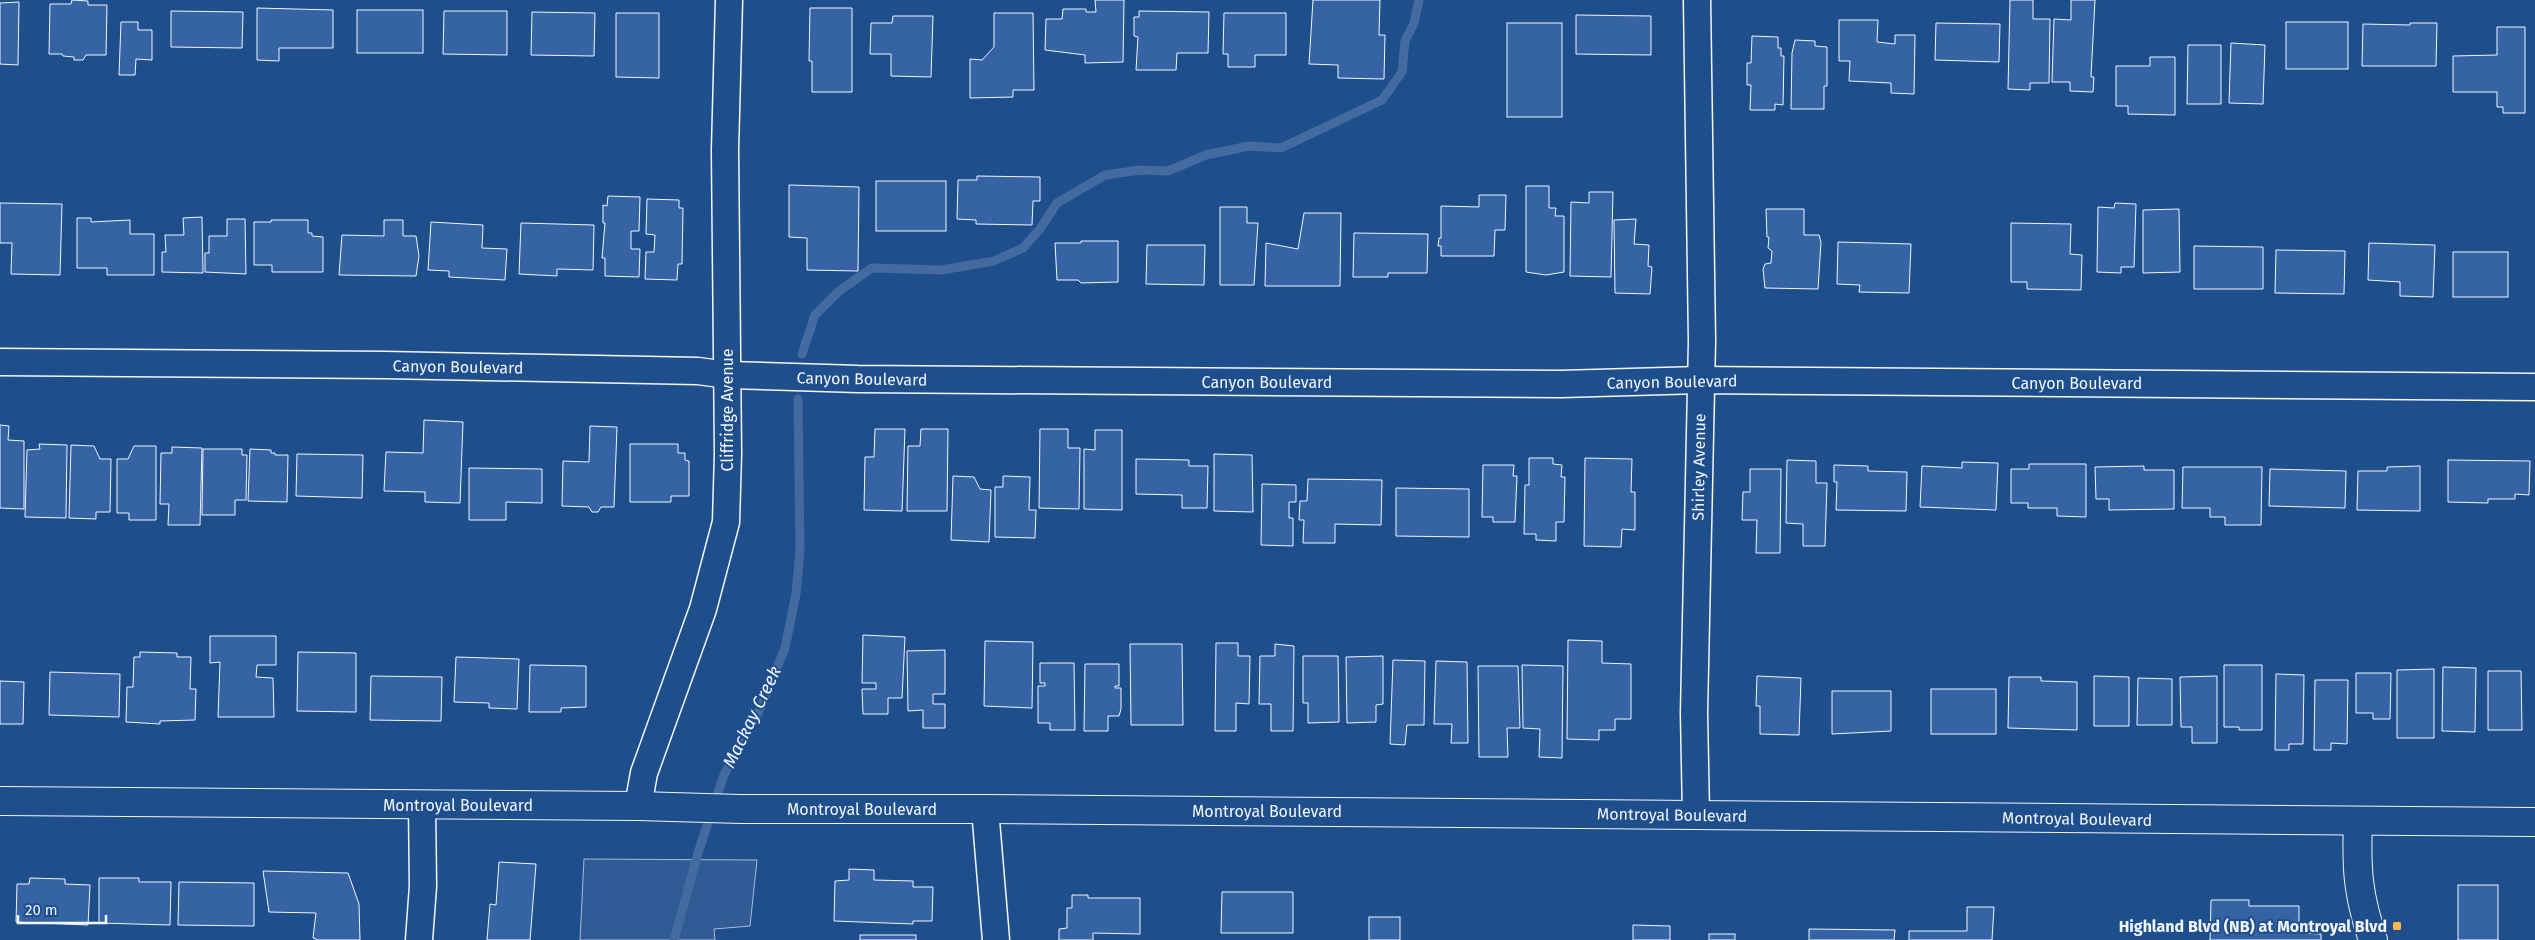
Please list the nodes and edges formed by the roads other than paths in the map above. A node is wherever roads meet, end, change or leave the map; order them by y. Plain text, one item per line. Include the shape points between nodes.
1 (729, 0) edge
2 (1697, 0) edge
3 (0, 362) edge
4 (728, 375) junction
5 (1700, 380) junction
6 (2535, 387) edge
7 (0, 801) edge
8 (422, 805) junction
9 (638, 806) junction
10 (985, 809) junction
11 (1696, 815) junction
12 (2358, 822) junction
13 (2535, 822) edge
14 (419, 940) edge
15 (996, 940) edge
16 (2373, 940) edge

1 - 4 street, Cliffridge Avenue via 724,150
2 - 5 street, Shirley Avenue
3 - 4 street, Canyon Boulevard via 698,371
4 - 5 street, Canyon Boulevard via 858,380 1561,384
4 - 9 street, Cliffridge Avenue via 726,522 703,609 644,773
5 - 6 street, Canyon Boulevard
5 - 11 street, Shirley Avenue via 1694,713
7 - 8 street, Montroyal Boulevard
8 - 9 street, Montroyal Boulevard
8 - 14 street via 423,886
9 - 10 street, Montroyal Boulevard
10 - 11 street, Montroyal Boulevard
10 - 15 street
11 - 12 street, Montroyal Boulevard
12 - 13 street, Montroyal Boulevard
12 - 16 street via 2356,868 2362,908

